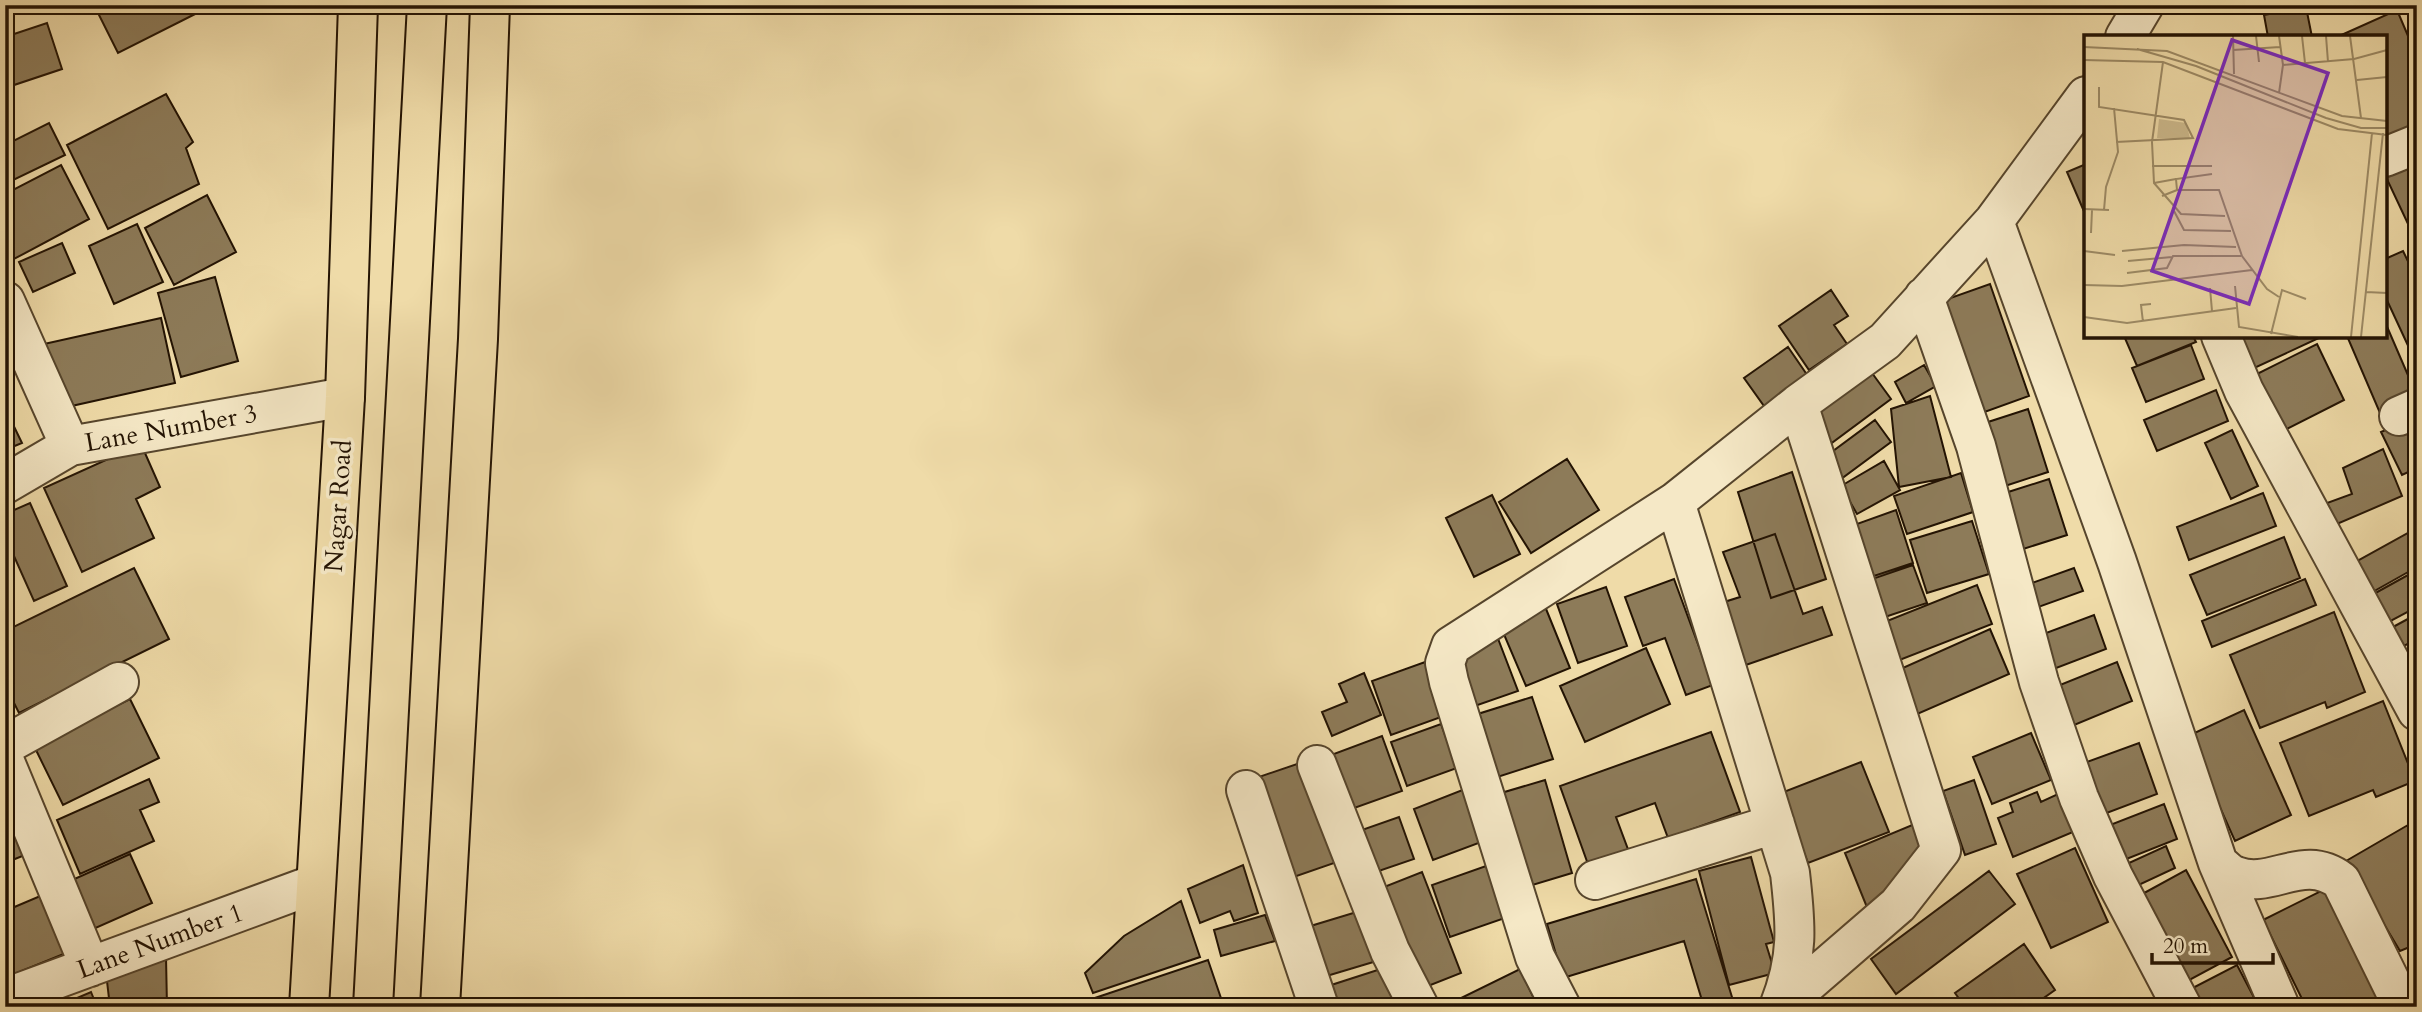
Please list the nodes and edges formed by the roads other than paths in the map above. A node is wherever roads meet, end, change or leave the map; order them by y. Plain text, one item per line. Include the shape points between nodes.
1 (358, 5) edge
2 (427, 5) edge
3 (490, 5) edge
4 (2144, 5) edge
5 (2126, 35) edge
6 (2084, 99) edge
7 (2417, 144) edge
8 (2387, 156) edge
9 (1994, 221) junction
10 (1924, 297) junction
11 (5, 301) edge
12 (2222, 338) edge
13 (345, 397) junction
14 (1798, 404) junction
15 (70, 446) junction
16 (5, 484) edge
17 (1675, 502) junction
18 (119, 682) dead end
19 (2417, 711) edge
20 (5, 745) edge
21 (5, 762) edge
22 (1317, 765) dead end
23 (1245, 790) dead end
24 (1775, 824) junction
25 (2218, 863) junction
26 (1595, 880) dead end
27 (315, 884) junction
28 (90, 967) junction
29 (5, 998) edge
30 (309, 1007) edge
31 (373, 1007) edge
32 (440, 1007) edge
33 (1319, 1007) edge
34 (1419, 1007) edge
35 (1561, 1007) edge
36 (1780, 1007) edge
37 (2182, 1007) edge
38 (2280, 1007) edge
39 (2403, 1007) edge

1 - 13 highway, Nagar Road
2 - 31 highway
3 - 32 highway via 478,339
4 - 5 street
6 - 9 street
7 - 8 street
9 - 10 street
9 - 25 street via 2117,562
10 - 14 street via 1885,341
10 - 37 street via 1976,446 2039,682 2079,798 2113,876
11 - 15 street
12 - 19 street via 2244,391
13 - 15 street, Lane Number 3
13 - 27 highway, Nagar Road
14 - 17 street
14 - 36 street via 1941,850 1898,905
15 - 16 street, Lane Number 3
17 - 24 street
17 - 35 street via 1451,646 1445,663 1535,957
18 - 20 street
21 - 28 street
22 - 34 street via 1390,951
23 - 33 street
24 - 26 street
24 - 36 street via 1790,873 1797,931
25 - 38 street
25 - 39 street via 2234,876 2253,879 2327,870 2341,881
27 - 28 street, Lane Number 1
27 - 30 highway, Nagar Road
28 - 29 street, Lane Number 1

